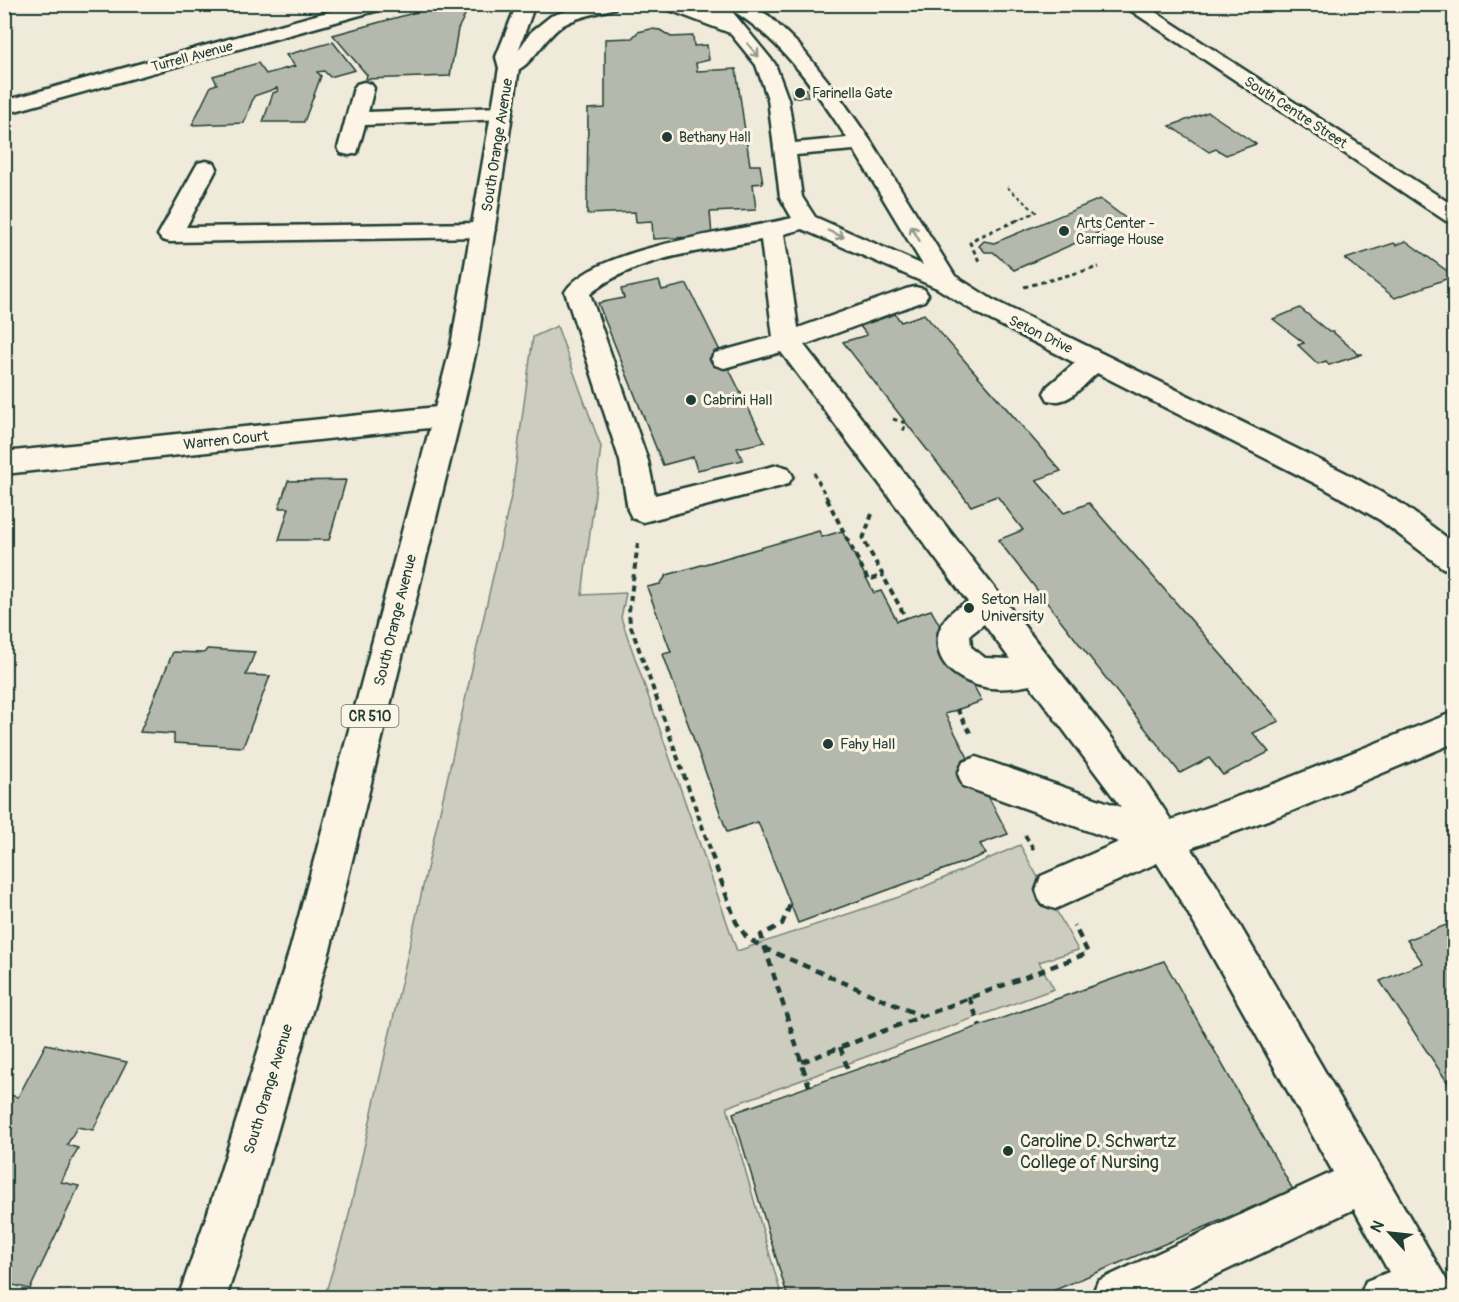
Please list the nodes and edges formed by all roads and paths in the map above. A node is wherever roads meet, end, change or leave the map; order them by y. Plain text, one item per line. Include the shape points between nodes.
1 (608, 4) edge
2 (671, 4) edge
3 (716, 4) edge
4 (735, 4) edge
5 (377, 5) edge
6 (524, 5) edge
7 (1138, 6) edge
8 (736, 29) junction
9 (509, 68) junction
10 (364, 88) dead end
11 (4, 108) edge
12 (502, 113) junction
13 (356, 119) junction
14 (861, 143) junction
15 (349, 148) dead end
16 (785, 150) junction
17 (206, 168) dead end
18 (1007, 187) dead end
19 (1455, 216) edge
20 (806, 222) junction
21 (483, 230) junction
22 (772, 231) junction
23 (1099, 267) dead end
24 (975, 268) dead end
25 (946, 282) junction
26 (1020, 289) dead end
27 (915, 295) dead end
28 (787, 342) junction
29 (724, 359) dead end
30 (1094, 361) junction
31 (1058, 393) dead end
32 (447, 417) junction
33 (4, 463) edge
34 (778, 476) joint
35 (643, 510) junction
36 (1455, 559) edge
37 (884, 575) dead end
38 (990, 608) junction
39 (1036, 669) junction
40 (957, 709) dead end
41 (1455, 728) edge
42 (986, 778) junction
43 (1165, 840) junction
44 (1055, 890) junction
45 (789, 905) dead end
46 (766, 949) junction
47 (969, 998) junction
48 (921, 1016) junction
49 (980, 1026) dead end
50 (840, 1047) junction
51 (802, 1062) junction
52 (849, 1072) dead end
53 (809, 1086) dead end
54 (1363, 1181) junction
55 (1412, 1293) edge
56 (202, 1298) edge
57 (1115, 1298) edge

1 - 9 street via 558,20
2 - 8 street
3 - 8 street
4 - 14 street via 762,20 792,49
5 - 11 street, Turrell Avenue
6 - 9 street, South Orange Avenue / CR 510 via 506,57
7 - 19 street, South Centre Street
8 -> 16 street via 765,64 773,81
9 - 12 street, South Orange Avenue / CR 510
10 - 13 street
12 - 13 street
12 - 21 street, South Orange Avenue / CR 510
13 - 15 street
14 - 16 street
25 -> 14 street
16 - 20 street via 791,197
17 - 21 street via 170,235
18 - 24 path via 1036,212 970,243 981,263
20 - 22 street
20 -> 25 street, Seton Drive
21 - 32 street, South Orange Avenue / CR 510 via 464,346
22 - 28 street
22 - 35 street via 622,265 594,276 578,292 634,461
23 - 26 path
25 - 30 street, Seton Drive via 984,306
27 - 28 street
28 - 29 street
28 - 38 street
30 - 31 street
30 - 36 street, Seton Drive via 1334,480 1391,512
32 - 33 street, Warren Court
32 - 56 street, South Orange Avenue / CR 510 via 311,946
34 - 35 street
34 - 37 path via 811,468 868,580
35 - 46 path via 630,624 736,922 747,938
38 - 39 street
38 - 39 street via 967,617 957,628 952,641 956,655 968,667 986,674
39 - 43 street
40 - 42 path
41 - 43 street
42 - 43 street
42 - 44 path
43 - 44 street
43 - 54 street
44 - 47 path via 1089,953
45 - 46 path via 782,924 761,935
46 - 48 path
46 - 51 path
47 - 48 path
47 - 49 path
48 - 50 path
50 - 51 path
50 - 52 path
51 - 53 path
54 - 55 street
54 - 57 street

